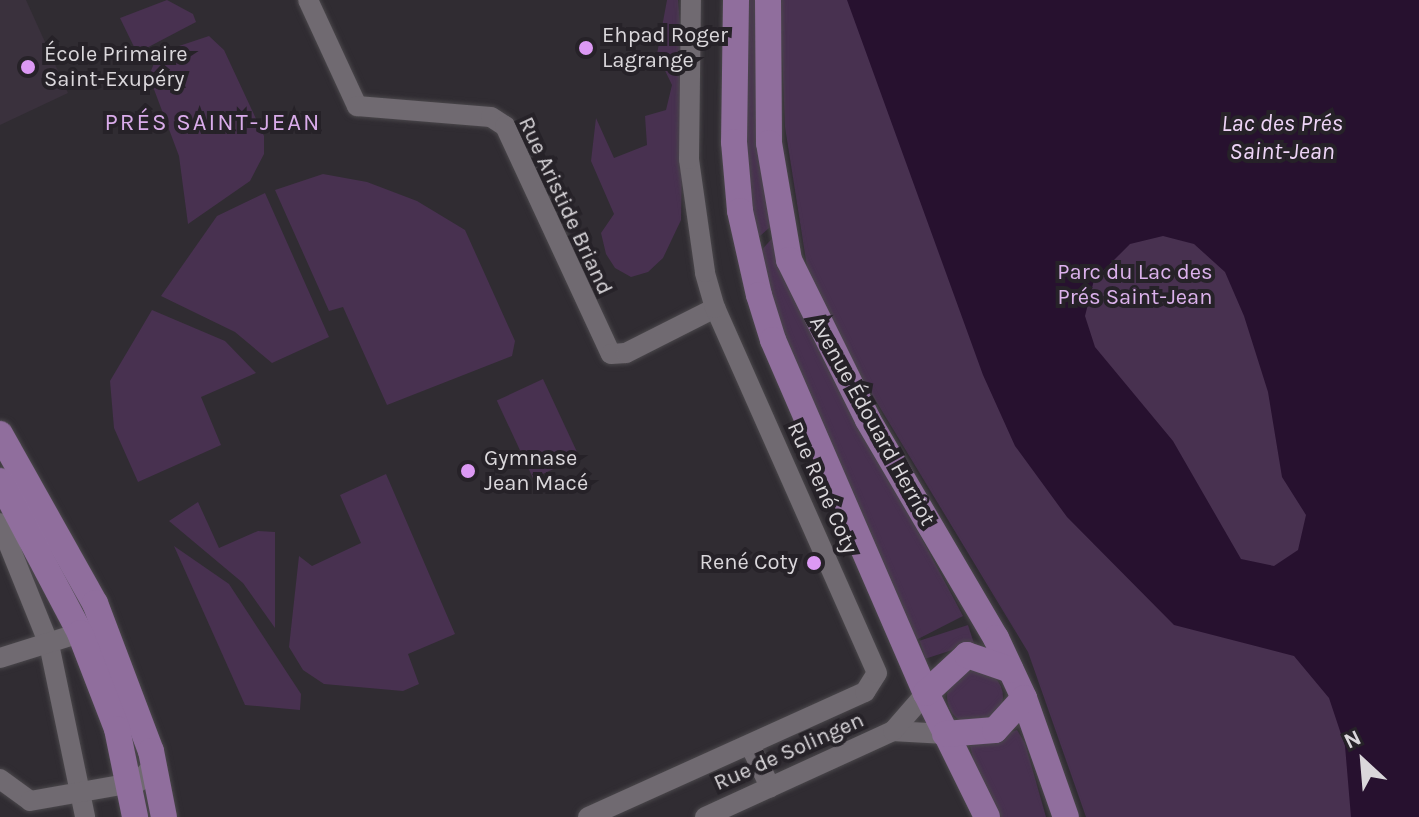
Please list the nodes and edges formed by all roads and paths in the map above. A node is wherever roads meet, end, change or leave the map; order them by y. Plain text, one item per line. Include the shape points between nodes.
1 (308, 0) edge
2 (691, 0) edge
3 (736, 0) edge
4 (768, 0) edge
5 (715, 308) junction
6 (0, 434) edge
7 (0, 481) edge
8 (0, 523) edge
9 (80, 633) junction
10 (49, 644) junction
11 (0, 658) edge
12 (1011, 670) junction
13 (926, 693) junction
14 (1024, 698) junction
15 (893, 731) junction
16 (945, 734) junction
17 (750, 745) junction
18 (140, 777) junction
19 (0, 779) edge
20 (770, 787) junction
21 (83, 792) junction
22 (162, 810) edge
23 (85, 817) edge
24 (135, 817) edge
25 (588, 817) edge
26 (705, 817) edge
27 (987, 817) edge
28 (1066, 817) edge

1 - 5 street, Rue Aristide Briand via 357,106 491,117 505,126 611,354 626,353
2 - 5 street, Rue René Coty via 689,159
3 - 13 main road via 738,197 759,295 773,340
4 - 12 main road, Avenue Édouard Herriot via 769,143 789,260 860,406
5 - 17 street, Rue René Coty via 877,673 865,692
6 - 18 main road via 87,586
7 - 9 main road
8 - 10 street
9 - 10 street
9 - 18 main road
10 - 11 street
10 - 21 street
12 - 13 main road via 967,655
12 - 14 main road, Avenue Édouard Herriot
13 - 15 street, Rue de Solingen
13 - 16 main road
14 - 16 main road via 995,730
14 - 28 main road, Avenue Édouard Herriot
15 - 16 street, Rue de Solingen
15 - 20 street, Rue de Solingen
16 - 27 main road
17 - 20 street
17 - 25 street, Rue René Coty
18 - 21 street
18 - 22 main road
18 - 24 main road
19 - 21 street via 30,801
20 - 26 street, Rue de Solingen
21 - 23 street

